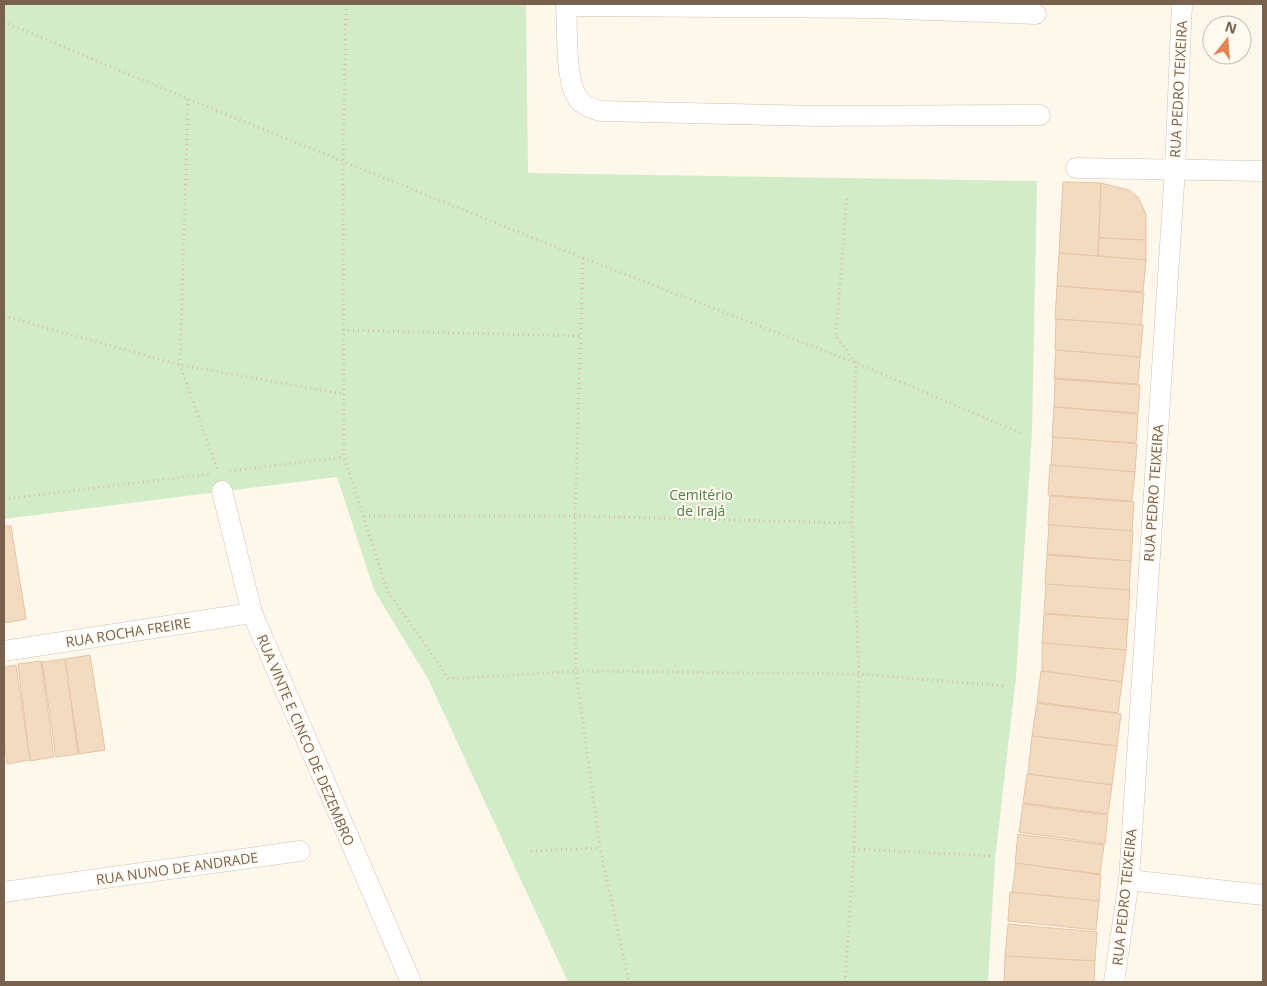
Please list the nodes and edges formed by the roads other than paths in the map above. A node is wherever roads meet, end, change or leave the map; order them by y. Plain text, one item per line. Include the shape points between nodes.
1 (1182, 4) edge
2 (566, 5) edge
3 (1036, 14) dead end
4 (1040, 115) dead end
5 (1076, 168) dead end
6 (1175, 168) junction
7 (1263, 171) edge
8 (220, 482) road end
9 (252, 613) junction
10 (4, 651) edge
11 (300, 851) dead end
12 (1129, 880) junction
13 (4, 892) edge
14 (1263, 895) edge
15 (411, 982) edge
16 (1114, 982) edge

1 - 6 street, RUA PEDRO TEIXEIRA
2 - 3 street via 875,8
2 - 4 street via 571,79 575,92 580,100 600,111 817,116
5 - 6 street
6 - 7 street
6 - 12 street, RUA PEDRO TEIXEIRA
8 - 9 street, RUA VINTE E CINCO DE DEZEMBRO
9 - 10 street, RUA ROCHA FREIRE
9 - 15 street, RUA VINTE E CINCO DE DEZEMBRO
11 - 13 street, RUA NUNO DE ANDRADE
12 - 14 street
12 - 16 street, RUA PEDRO TEIXEIRA

